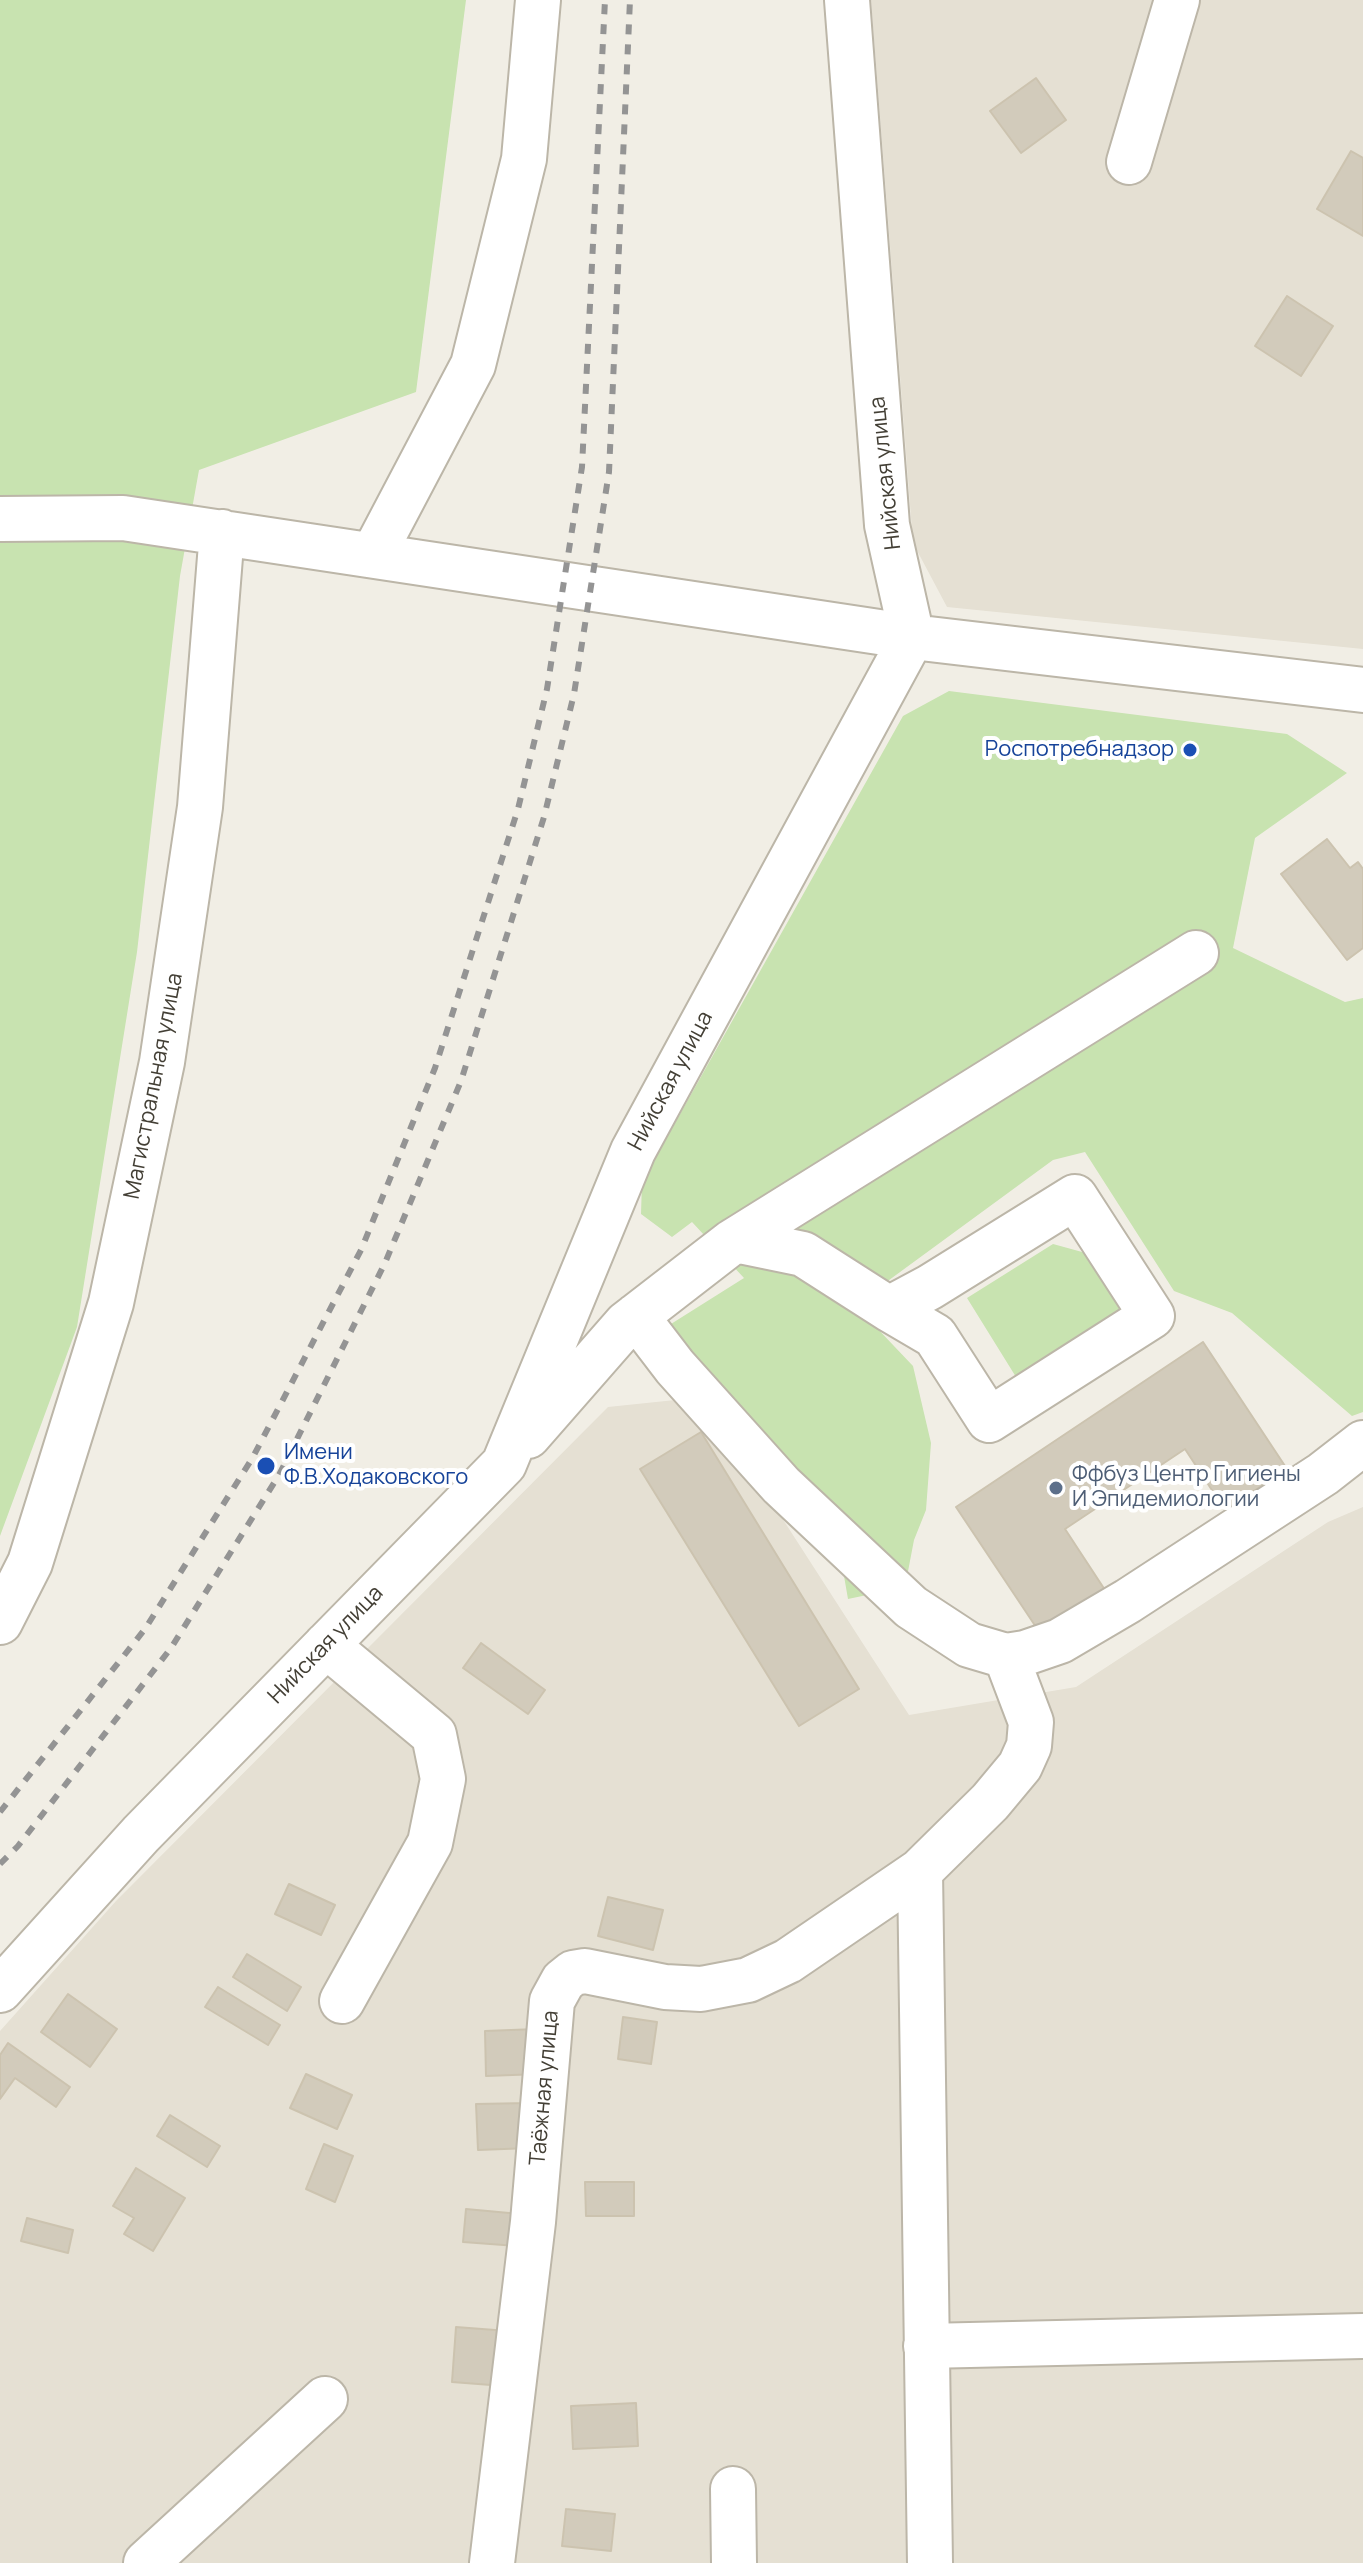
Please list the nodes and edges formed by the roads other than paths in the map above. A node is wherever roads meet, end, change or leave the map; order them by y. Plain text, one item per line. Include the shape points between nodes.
1 (538, 0) edge
2 (847, 0) edge
3 (1177, 0) edge
4 (1129, 162) dead end
5 (0, 519) edge
6 (222, 532) junction
7 (373, 555) junction
8 (912, 637) junction
9 (1363, 690) edge
10 (1196, 953) dead end
11 (735, 1240) junction
12 (889, 1309) junction
13 (636, 1316) junction
14 (1363, 1443) edge
15 (504, 1464) junction
16 (0, 1622) edge
17 (326, 1645) junction
18 (1006, 1656) junction
19 (920, 1871) junction
20 (0, 1990) edge
21 (342, 2001) dead end
22 (1363, 2336) edge
23 (926, 2346) junction
24 (325, 2399) dead end
25 (733, 2489) dead end
26 (146, 2563) edge
27 (492, 2563) edge
28 (734, 2563) edge
29 (930, 2563) edge

1 - 7 street via 524,159 473,365
2 - 8 street, Нийская улица via 887,525
3 - 4 street
5 - 6 street via 123,518
6 - 7 street
6 - 16 street, Магистральная улица via 200,807 162,1062 111,1303 30,1563
7 - 8 street
8 - 9 street
8 - 15 street, Нийская улица via 633,1151
10 - 11 street
11 - 12 street via 803,1254
11 - 13 street
12 - 12 street via 935,1336 989,1420 1152,1316 1075,1197
13 - 15 street
13 - 18 street via 781,1485 911,1607 969,1645
14 - 18 street via 1128,1601 1060,1641
15 - 17 street, Нийская улица
17 - 20 street, Нийская улица via 141,1834
17 - 21 street via 434,1735 443,1779 430,1843
18 - 19 street, Таёжная улица via 1031,1722 1029,1746 1020,1766 990,1802
19 - 23 street
19 - 27 street, Таёжная улица via 788,1961 748,1980 701,1989 585,1971 563,1981 552,2001 533,2222
22 - 23 street
23 - 29 street
24 - 26 street
25 - 28 street

